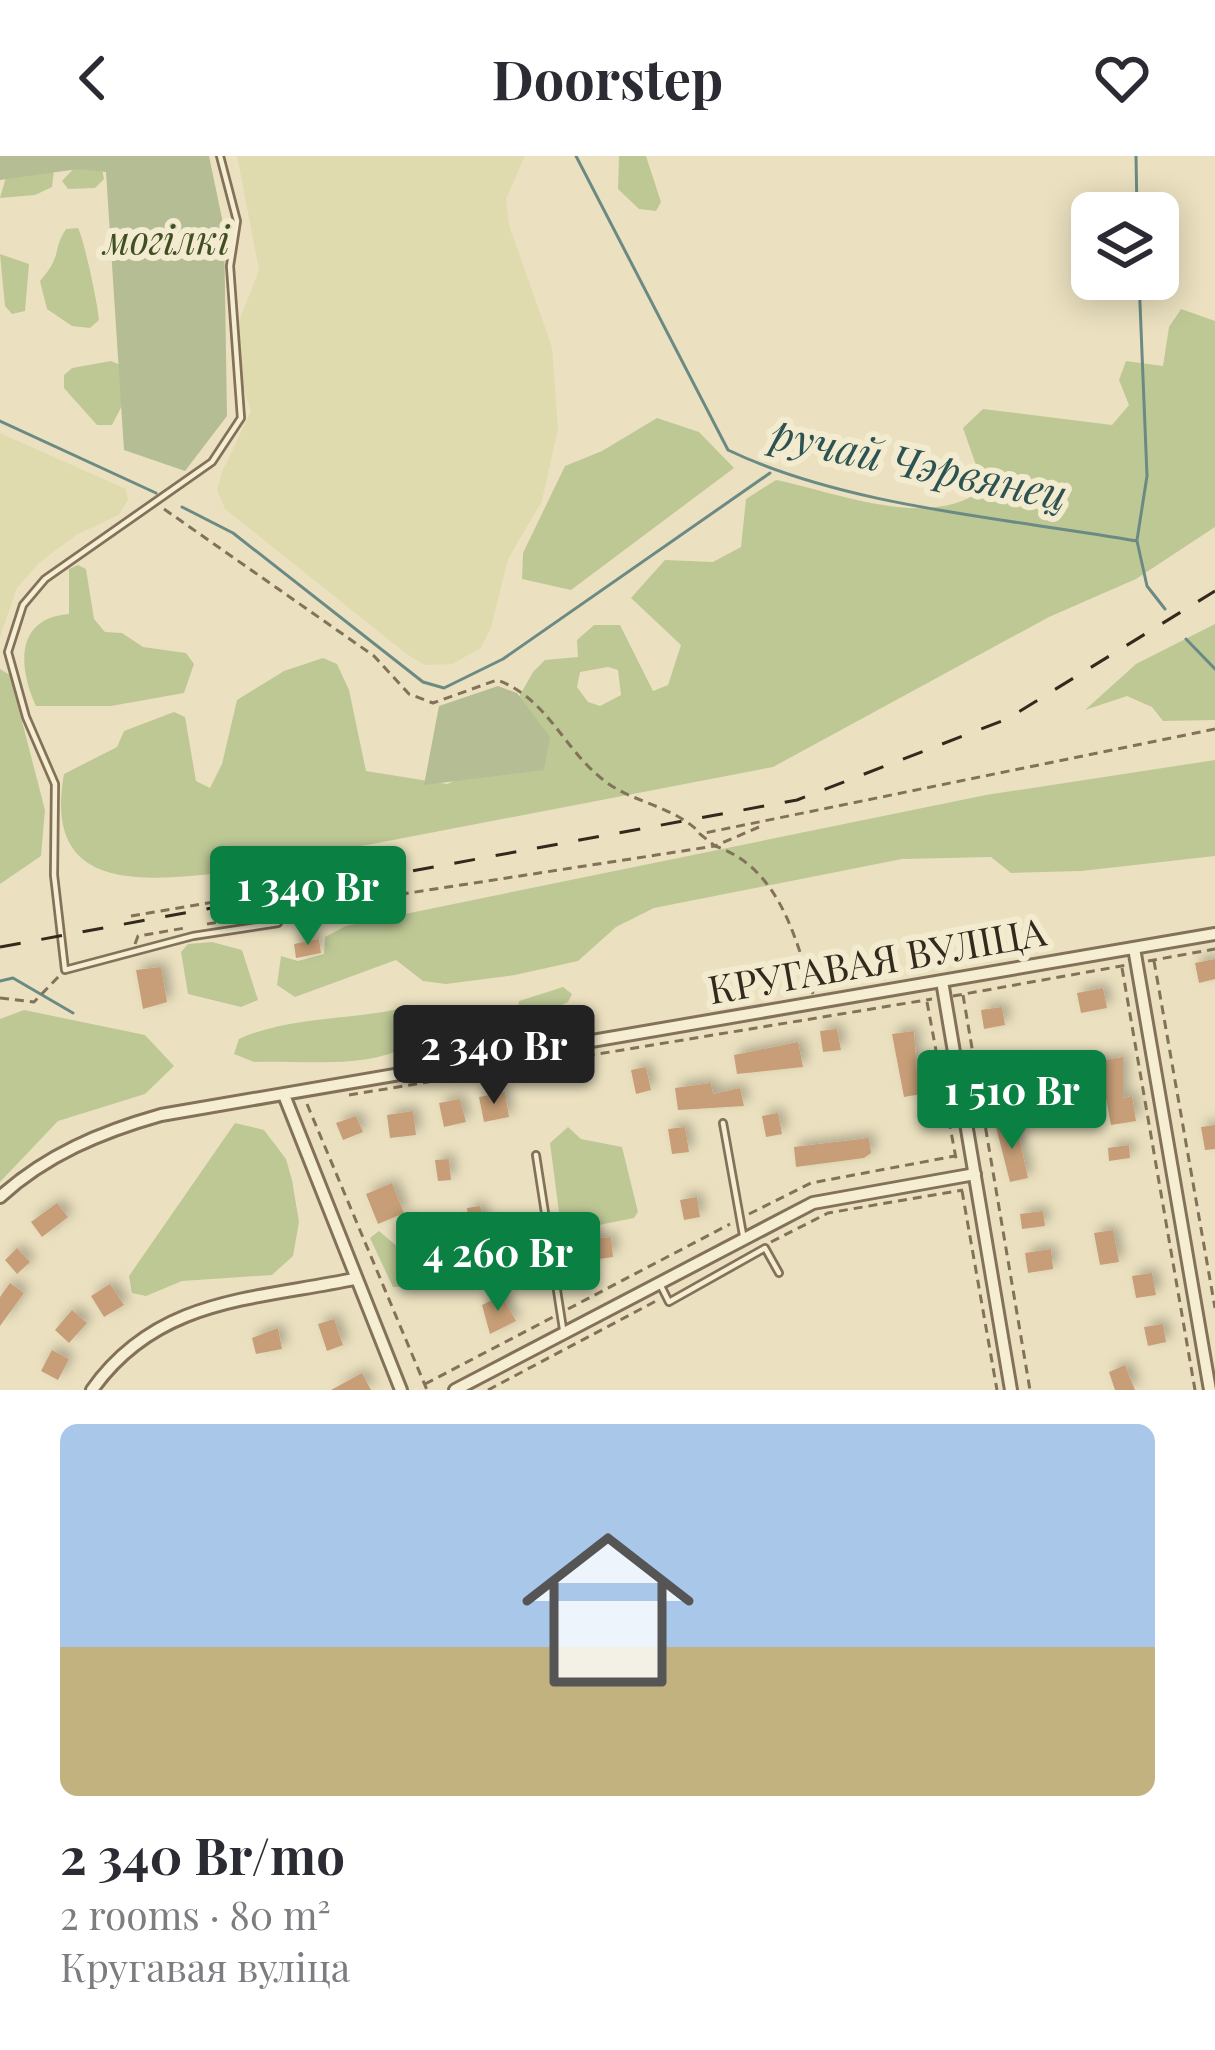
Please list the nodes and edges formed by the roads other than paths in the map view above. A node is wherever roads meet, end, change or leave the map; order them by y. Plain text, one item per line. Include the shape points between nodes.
1 (220, 156) edge
2 (278, 922) road end
3 (1215, 934) edge
4 (1134, 948) junction
5 (942, 981) junction
6 (284, 1095) junction
7 (723, 1123) dead end
8 (536, 1155) dead end
9 (975, 1174) junction
10 (0, 1197) edge
11 (743, 1240) junction
12 (779, 1273) dead end
13 (354, 1279) junction
14 (659, 1284) junction
15 (564, 1334) junction
16 (92, 1390) edge
17 (401, 1390) edge
18 (455, 1390) edge
19 (1011, 1390) edge
20 (1210, 1390) edge

1 - 2 lane via 237,221 230,266 241,418 212,462 45,580 22,605 8,652 55,784 65,970
3 - 4 street, КРУГАВАЯ ВУЛІЦА
4 - 5 street, КРУГАВАЯ ВУЛІЦА
4 - 20 street
5 - 6 street, КРУГАВАЯ ВУЛІЦА
5 - 9 street
6 - 10 street, КРУГАВАЯ ВУЛІЦА via 127,1125 27,1173
6 - 13 street
7 - 11 lane
8 - 15 lane
9 - 11 street via 836,1197
9 - 19 street
11 - 14 street
12 - 14 lane via 765,1248 670,1302
13 - 16 street via 158,1325
13 - 17 street
14 - 15 street
15 - 18 street

